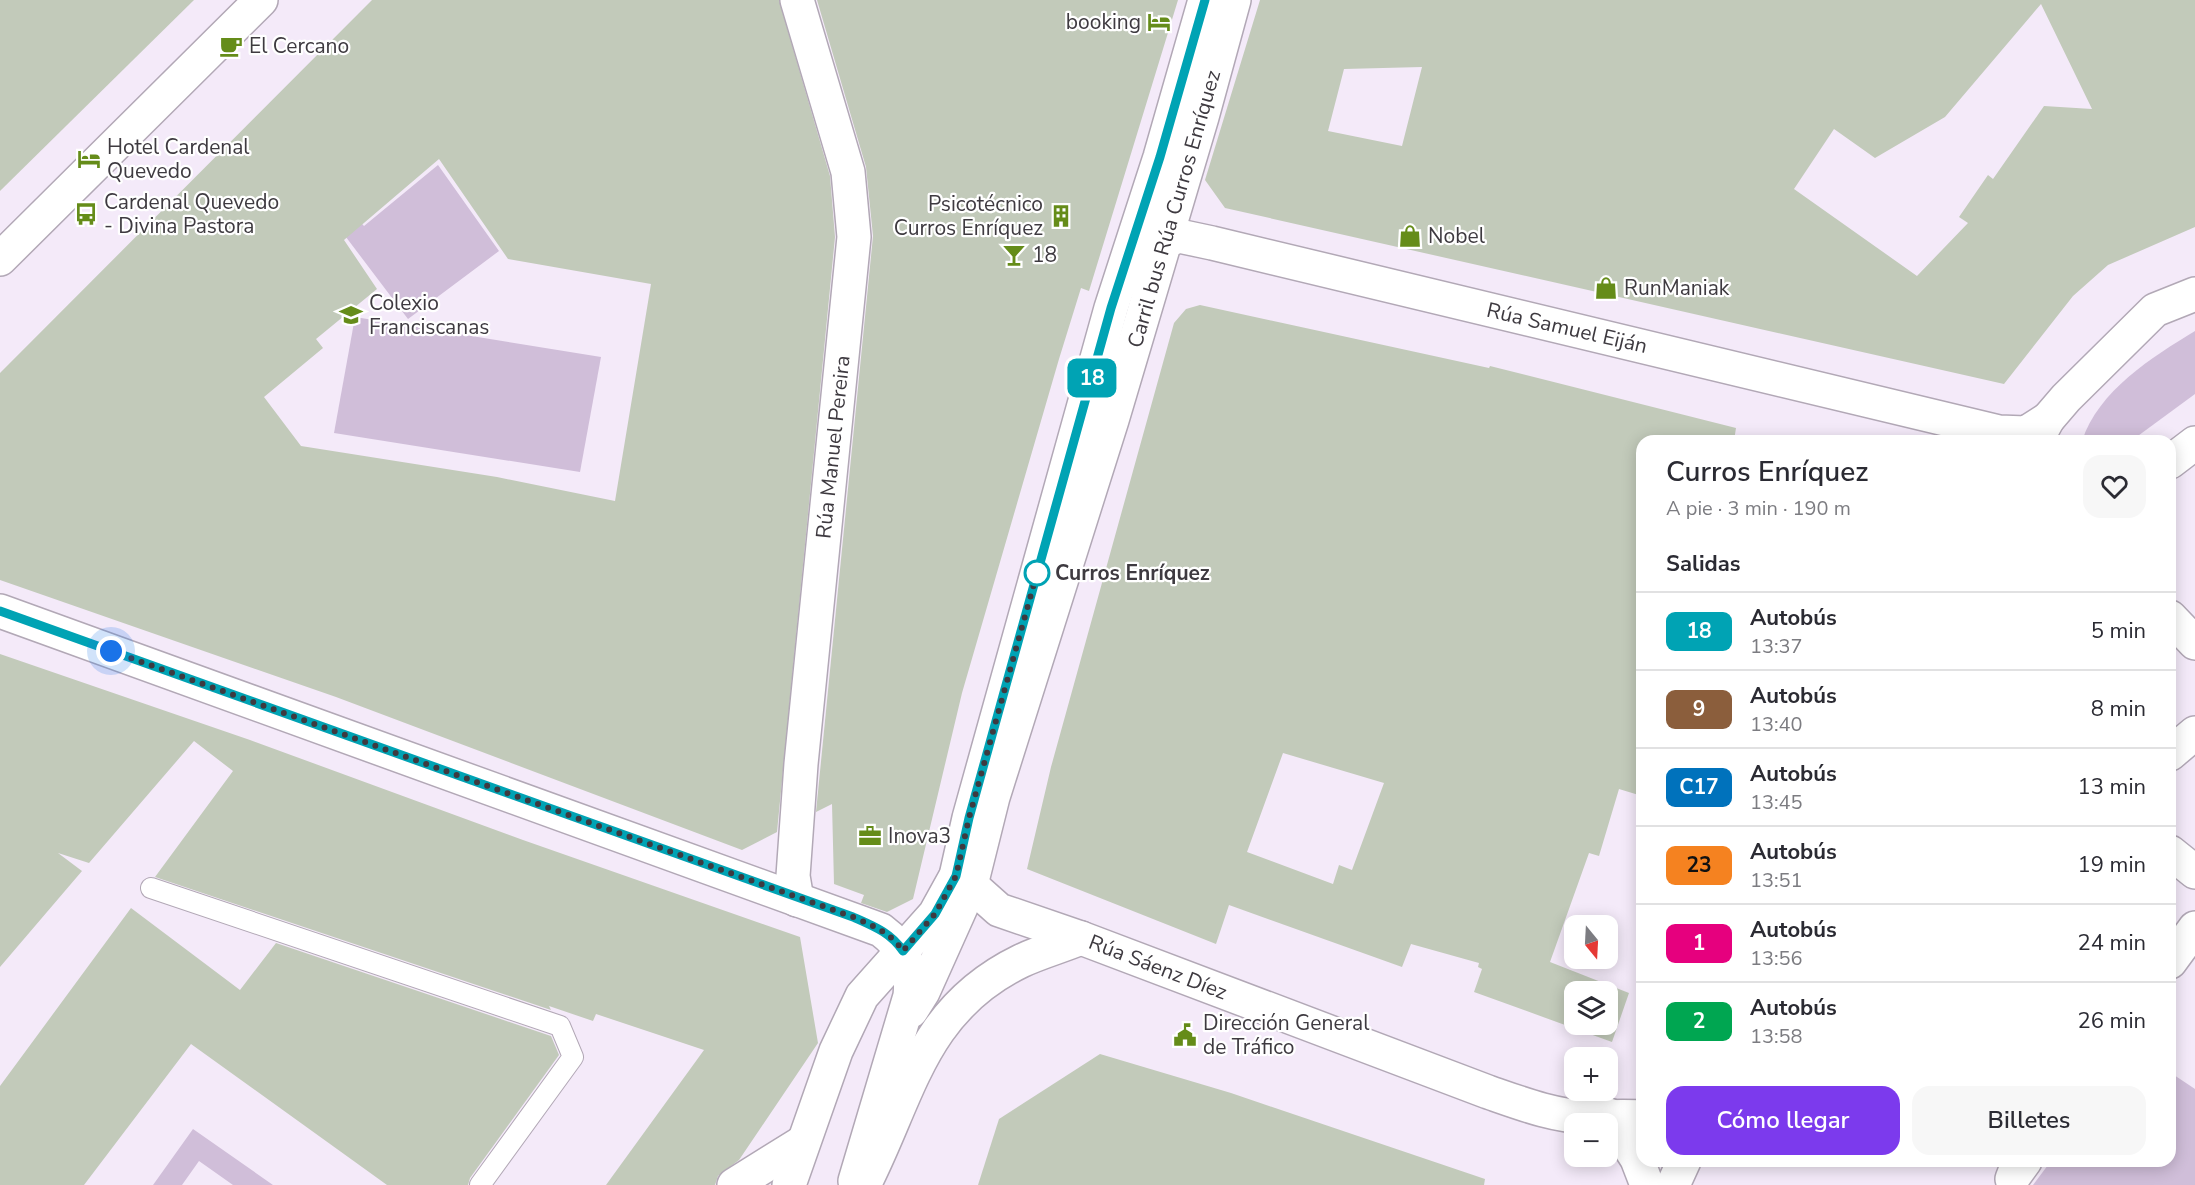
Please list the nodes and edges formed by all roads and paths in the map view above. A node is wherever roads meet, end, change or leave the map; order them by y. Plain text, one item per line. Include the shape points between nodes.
1 (261, 0) edge
2 (798, 0) edge
3 (1205, 0) edge
4 (1234, 0) edge
5 (1150, 241) junction
6 (0, 259) edge
7 (2195, 294) edge
8 (2042, 430) edge
9 (1999, 435) edge
10 (2009, 435) edge
11 (2195, 443) edge
12 (2176, 457) edge
13 (0, 611) edge
14 (2176, 623) edge
15 (2195, 643) edge
16 (2195, 733) edge
17 (2176, 749) edge
18 (2176, 857) edge
19 (2195, 872) edge
20 (964, 881) junction
21 (151, 888) dead end
22 (797, 900) junction
23 (2195, 928) edge
24 (1082, 938) junction
25 (903, 951) junction
26 (2176, 954) edge
27 (901, 1028) junction
28 (1565, 1113) edge
29 (1618, 1116) edge
30 (1636, 1117) edge
31 (1618, 1129) edge
32 (803, 1142) junction
33 (1636, 1157) edge
34 (1640, 1167) edge
35 (1681, 1167) edge
36 (480, 1185) edge
37 (734, 1185) edge
38 (789, 1185) edge
39 (853, 1185) edge
40 (864, 1185) edge
41 (1647, 1185) edge
42 (1673, 1185) edge

1 - 6 street
2 - 22 street, Rúa Manuel Pereira via 848,172 854,237 801,764 793,876
3 - 5 street
4 - 5 street, Carril bus Rúa Curros Enríquez
5 - 9 street, Rúa Samuel Eiján via 1179,236 1212,243
5 - 20 street via 1111,308 969,818
7 - 8 street via 2155,310 2090,373
8 - 10 street, Rúa Samuel Eiján
11 - 12 street
13 - 22 street
14 - 15 street
16 - 17 street
18 - 19 street
20 - 24 street, Rúa Sáenz Díez via 999,910
20 - 25 street
20 - 27 street via 923,992
21 - 36 lane via 560,1026 573,1057
22 - 25 street via 881,930 897,941
23 - 26 street
24 - 28 street, Rúa Sáenz Díez via 1527,1106
24 - 40 street via 1022,960 978,988 942,1023 916,1066
25 - 27 street via 912,984
25 - 32 street via 862,996 836,1050
27 - 39 street
29 - 30 street, Rúa Sáenz Díez
31 - 33 street
32 - 37 street
32 - 38 street
34 - 41 street
35 - 42 street

